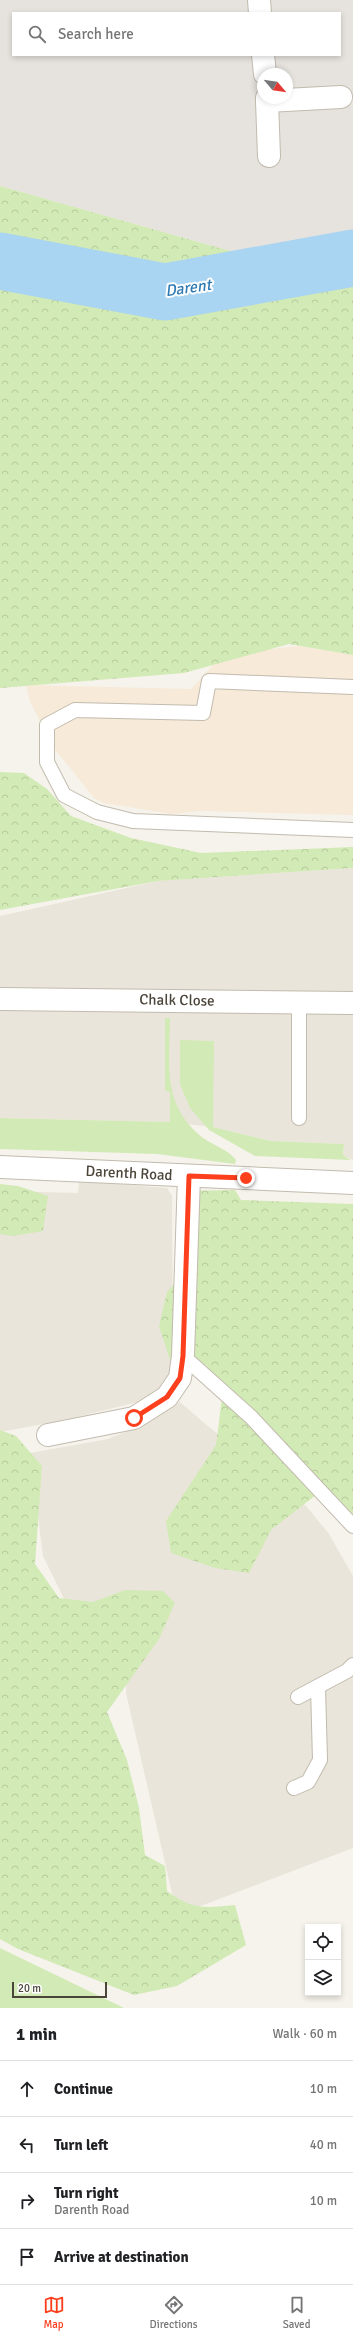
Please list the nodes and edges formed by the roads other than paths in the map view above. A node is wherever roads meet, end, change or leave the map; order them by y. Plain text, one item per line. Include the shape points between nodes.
1 (259, 0) edge
2 (260, 12) edge
3 (263, 56) edge
4 (264, 68) edge
5 (341, 97) dead end
6 (293, 99) edge
7 (267, 104) edge
8 (269, 156) dead end
9 (353, 687) edge
10 (353, 830) edge
11 (0, 1000) edge
12 (299, 1003) junction
13 (353, 1003) edge
14 (299, 1118) dead end
15 (0, 1167) edge
16 (189, 1176) junction
17 (353, 1183) edge
18 (183, 1356) junction
19 (48, 1435) dead end
20 (353, 1526) edge
21 (353, 1665) edge
22 (318, 1687) junction
23 (298, 1697) dead end
24 (294, 1788) dead end

1 - 2 street
3 - 4 street
5 - 6 street
7 - 8 street
9 - 10 lane via 208,681 203,713 75,710 47,725 47,762 64,795 97,812 133,821
11 - 12 street, Chalk Close
12 - 13 street, Chalk Close
12 - 14 lane
15 - 16 street, Darenth Road
16 - 17 street, Darenth Road
16 - 18 street
18 - 19 street via 180,1378 167,1397 134,1418
18 - 20 lane via 251,1417
21 - 22 lane
22 - 23 lane
22 - 24 lane via 320,1760 308,1782

